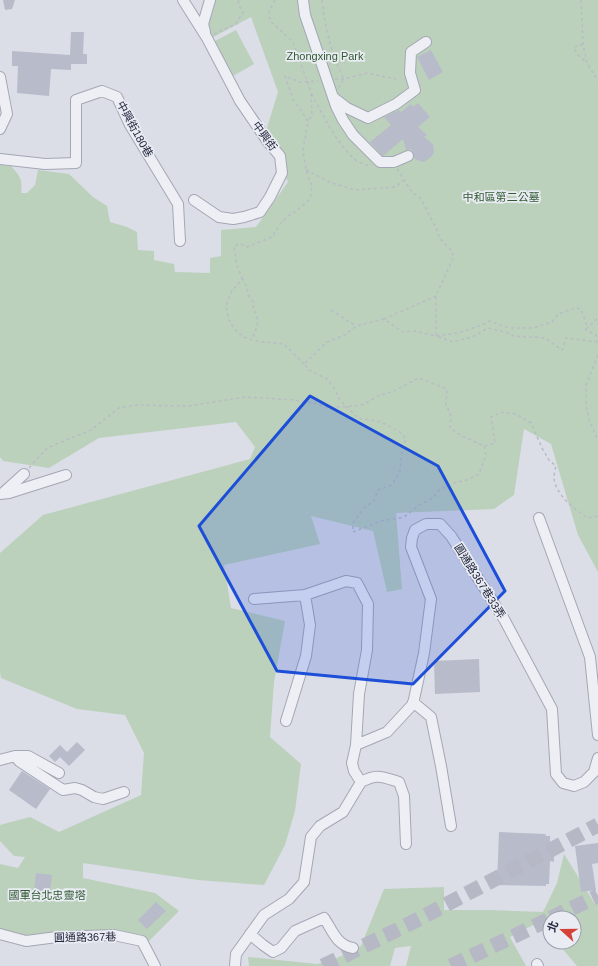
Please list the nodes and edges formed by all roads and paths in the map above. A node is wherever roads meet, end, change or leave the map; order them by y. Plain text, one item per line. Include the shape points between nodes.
1 (183, 0) edge
2 (210, 0) edge
3 (239, 0) edge
4 (275, 0) edge
5 (303, 0) edge
6 (322, 0) edge
7 (581, 0) edge
8 (207, 38) junction
9 (426, 42) dead end
10 (583, 44) junction
11 (587, 63) junction
12 (0, 77) edge
13 (344, 79) junction
14 (396, 79) dead end
15 (328, 80) junction
16 (307, 81) junction
17 (598, 81) edge
18 (311, 92) junction
19 (334, 98) junction
20 (308, 122) junction
21 (0, 129) edge
22 (408, 156) dead end
23 (0, 159) edge
24 (380, 162) junction
25 (394, 162) junction
26 (306, 170) junction
27 (404, 180) junction
28 (194, 200) dead end
29 (180, 241) dead end
30 (242, 278) junction
31 (436, 296) junction
32 (331, 310) dead end
33 (598, 318) edge
34 (384, 319) junction
35 (356, 326) junction
36 (586, 330) junction
37 (436, 336) junction
38 (251, 339) junction
39 (598, 341) edge
40 (598, 356) edge
41 (304, 364) junction
42 (348, 406) junction
43 (598, 440) edge
44 (484, 446) junction
45 (24, 474) joint
46 (66, 475) dead end
47 (4, 494) edge
48 (598, 516) edge
49 (539, 518) dead end
50 (306, 595) junction
51 (254, 599) dead end
52 (413, 702) junction
53 (286, 721) dead end
54 (598, 735) edge
55 (356, 745) junction
56 (15, 756) junction
57 (598, 758) edge
58 (0, 760) edge
59 (59, 773) dead end
60 (361, 782) junction
61 (124, 792) dead end
62 (450, 826) dead end
63 (406, 844) dead end
64 (0, 934) edge
65 (250, 934) junction
66 (353, 948) dead end
67 (156, 966) edge
68 (235, 966) edge

1 - 8 street, 中興街
2 - 8 street via 203,24
3 - 8 path via 238,4 243,12 236,24
4 - 16 path via 269,12 270,21 293,42
5 - 15 street via 305,15
6 - 13 path via 332,51
7 - 10 path
8 - 28 street, 中興街 via 240,101 280,156 282,173 260,212 244,217 219,217
9 - 19 street via 411,52 410,72 415,90 396,104 368,118 347,108
10 - 11 path
10 - 11 path via 574,47 577,54
11 - 17 path
12 - 21 street via 7,114
13 - 14 path via 367,73
13 - 15 path
13 - 19 path
15 - 16 path
15 - 19 street
16 - 18 path
16 - 20 path via 300,82 285,76 293,99
18 - 20 path via 312,116
18 - 24 path via 329,126 354,159 369,166
19 - 24 street via 343,120 353,135
20 - 26 path via 303,151
22 - 25 street
23 - 29 street, 中興街180巷 via 44,164 76,163 76,100 102,91 117,97 130,125 178,204
24 - 25 street
25 - 27 path
26 - 27 path via 332,183 355,190 396,187
26 - 30 path via 312,186 310,199 280,224 272,237 247,247 241,244 234,246
27 - 31 path via 412,192 422,199 439,238 454,256
30 - 38 path via 258,318
30 - 38 path via 232,290 226,306 234,329
31 - 34 path
31 - 37 path
32 - 35 path
33 - 36 path
34 - 35 path
34 - 37 path via 403,332 414,331
35 - 41 path via 345,335 327,342
36 - 37 path via 581,309 575,308 558,314 552,322 533,328 510,328 490,320 458,333
36 - 39 path via 596,335
37 - 39 path via 453,342 472,338 488,328 514,336 545,338 562,350 566,338
38 - 41 path via 284,344
40 - 43 path via 586,385 586,405
41 - 42 path via 309,370 327,379 340,400
42 - 44 path via 362,405 419,378 447,389 446,404 451,416 450,428
42 - 44 path via 358,418 381,422 400,432 406,439 402,449 400,471 392,485 378,490 374,501 364,508 353,523 353,532 381,521 404,517 434,497 439,490 479,474 486,455
42 - 45 path via 329,408 295,400 245,396 188,406 138,404 119,408 91,430 47,448
44 - 48 path via 495,443 491,417 503,412 516,414 531,423 542,448 556,466 554,479 560,493 576,510 588,518
45 - 47 street
46 - 47 street
49 - 54 street via 590,657
50 - 51 street
50 - 53 street via 310,625 306,656
50 - 55 street via 346,581 357,583 368,604 367,650 359,694
52 - 55 street, 圓通路367巷33弄 via 387,732
52 - 57 street, 圓通路367巷33弄 via 424,653 431,599 411,547 412,538 415,530 426,524 440,524 451,536 504,619 552,709 556,774 563,783 574,786 584,782 594,772
52 - 62 street via 431,717
55 - 60 street via 352,763
56 - 58 street
56 - 59 street via 28,756
56 - 61 street via 63,790 75,788 94,798 103,799
60 - 63 street via 372,776 399,782 404,796
60 - 65 street via 343,812 320,826 311,837 304,882 288,899 264,915
64 - 67 street, 圓通路367巷 via 26,940 114,935 142,941
65 - 66 street via 273,952 281,948 295,931 324,918 338,940
65 - 68 street via 236,954

